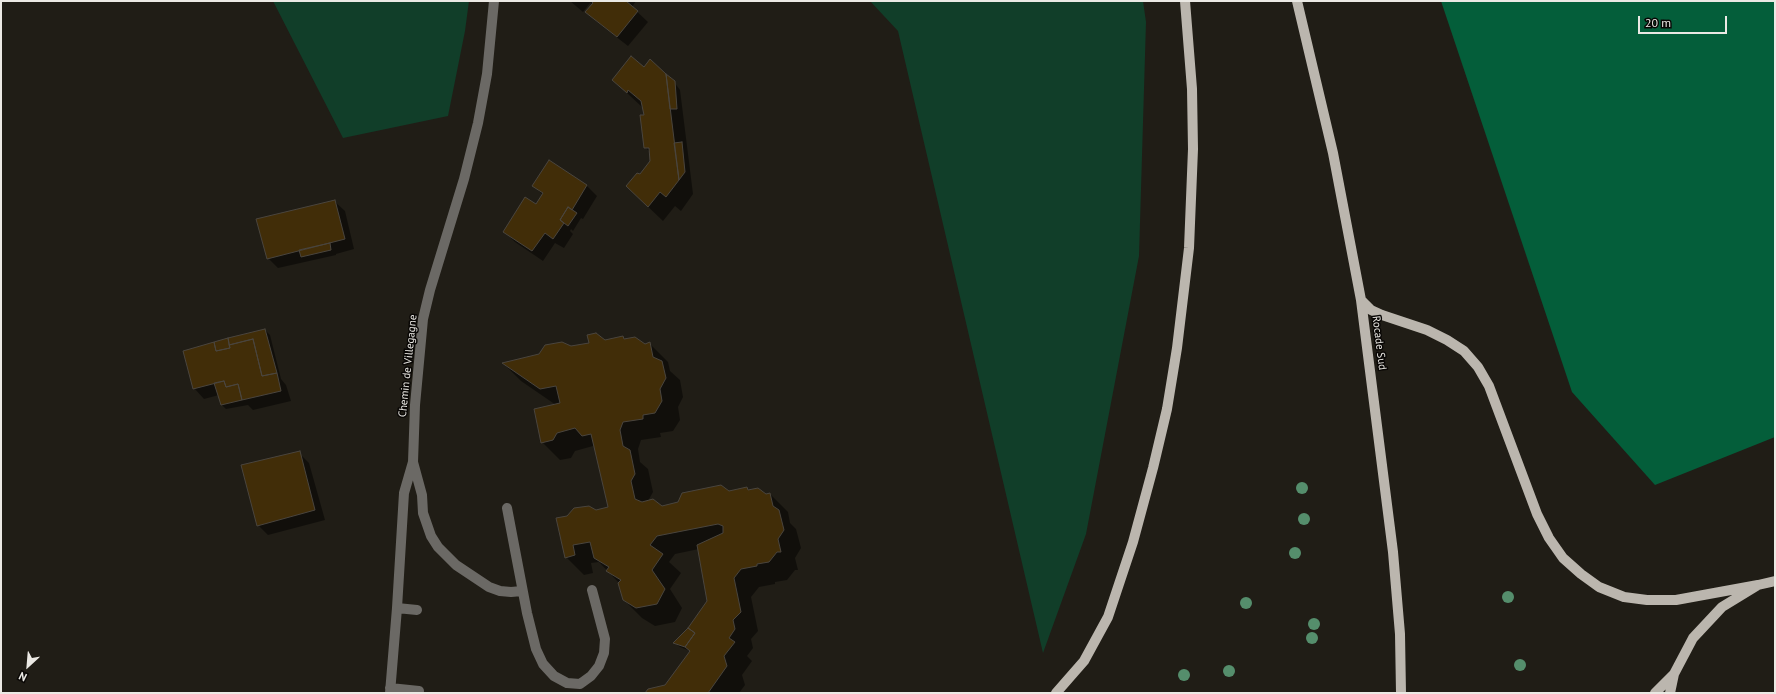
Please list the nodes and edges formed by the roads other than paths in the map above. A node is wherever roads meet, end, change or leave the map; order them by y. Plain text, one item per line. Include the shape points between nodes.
1 (494, 1) edge
2 (1185, 1) edge
3 (1297, 1) edge
4 (1361, 300) junction
5 (412, 462) junction
6 (507, 508) dead end
7 (1775, 581) edge
8 (1758, 586) junction
9 (592, 590) dead end
10 (522, 591) junction
11 (397, 608) junction
12 (417, 610) dead end
13 (1674, 674) junction
14 (582, 688) edge
15 (390, 690) edge
16 (419, 691) dead end
17 (1056, 693) edge
18 (1401, 693) edge
19 (1655, 693) edge
20 (1670, 693) edge

1 - 5 street, Chemin de Villegagne via 488,74 478,123 423,319
2 - 17 main road via 1192,89 1193,149 1189,248 1167,409 1154,468 1108,617 1084,661
3 - 4 main road, Rocade Sud via 1333,153
4 - 8 main road via 1371,310 1447,340 1464,351 1478,367 1489,386 1537,514 1563,558 1581,574 1606,590 1624,597 1648,600 1676,600
4 - 18 main road, Rocade Sud via 1393,552 1400,634
5 - 10 street via 422,495 423,513 438,547 456,565 489,587 500,591
5 - 11 street, Chemin de Villegagne via 404,493
6 - 10 street
7 - 8 main road
8 - 13 main road via 1722,607 1698,632
9 - 14 street via 605,639 604,652 599,666
10 - 14 street via 536,649 544,664 554,676
11 - 12 street
11 - 15 street, Chemin de Villegagne
13 - 19 main road
13 - 20 main road
15 - 16 street

